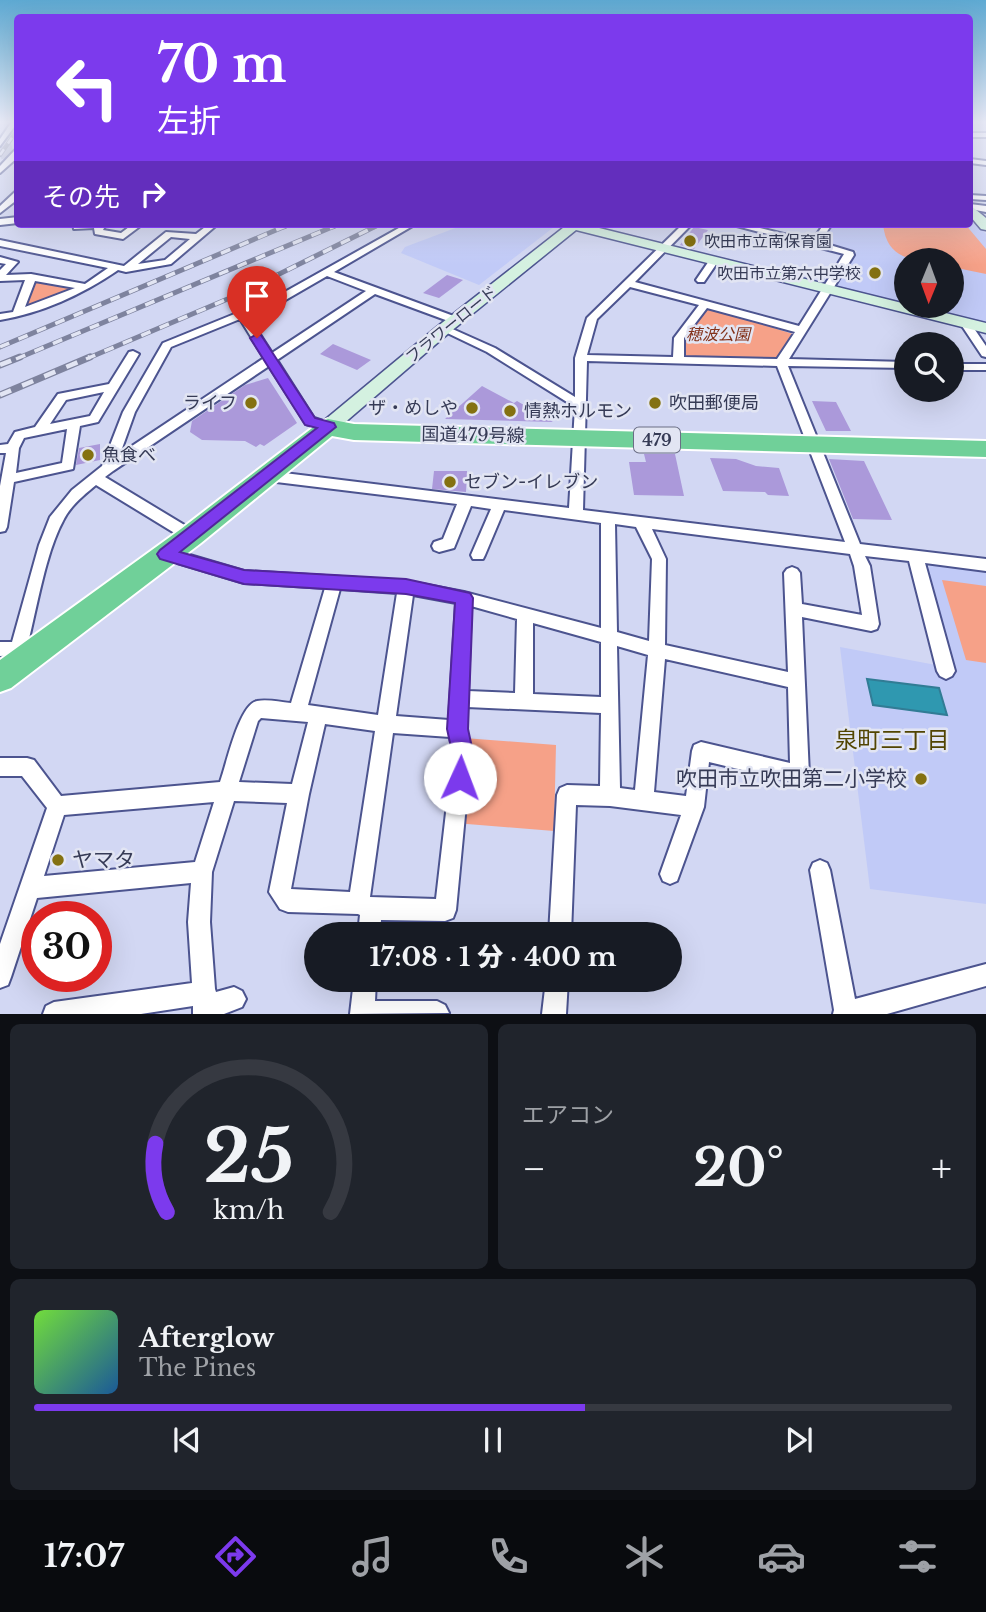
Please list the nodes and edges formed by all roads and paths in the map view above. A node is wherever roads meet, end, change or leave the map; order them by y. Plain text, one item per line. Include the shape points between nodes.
1 (973, 211) edge
2 (986, 226) edge
3 (100, 228) edge
4 (134, 228) edge
5 (209, 228) edge
6 (405, 228) edge
7 (568, 228) edge
8 (585, 228) edge
9 (684, 228) edge
10 (751, 228) joint
11 (776, 228) edge
12 (825, 228) edge
13 (772, 233) junction
14 (198, 237) junction
15 (743, 241) dead end
16 (0, 243) edge
17 (815, 243) junction
18 (664, 247) junction
19 (0, 260) edge
20 (714, 260) junction
21 (121, 268) junction
22 (327, 273) junction
23 (0, 277) edge
24 (31, 277) junction
25 (701, 280) dead end
26 (628, 283) junction
27 (87, 287) junction
28 (828, 288) junction
29 (374, 290) junction
30 (705, 304) junction
31 (16, 314) junction
32 (243, 316) junction
33 (0, 317) edge
34 (965, 323) junction
35 (450, 324) junction
36 (986, 328) edge
37 (801, 330) junction
38 (133, 354) dead end
39 (986, 354) edge
40 (581, 358) junction
41 (270, 360) junction
42 (678, 360) junction
43 (781, 362) junction
44 (894, 365) edge
45 (964, 367) edge
46 (986, 367) edge
47 (112, 387) junction
48 (582, 405) junction
49 (74, 423) junction
50 (328, 427) junction
51 (40, 430) junction
52 (578, 438) junction
53 (813, 444) junction
54 (7, 449) edge
55 (986, 449) edge
56 (102, 473) junction
57 (268, 476) junction
58 (8, 480) junction
59 (466, 500) junction
60 (500, 504) junction
61 (2, 506) edge
62 (576, 513) junction
63 (608, 518) junction
64 (642, 522) junction
65 (0, 527) edge
66 (191, 536) junction
67 (439, 546) dead end
68 (852, 546) junction
69 (166, 554) junction
70 (478, 555) dead end
71 (915, 555) junction
72 (986, 565) edge
73 (792, 573) dead end
74 (334, 583) junction
75 (406, 587) junction
76 (464, 598) junction
77 (794, 609) junction
78 (525, 613) junction
79 (610, 638) junction
80 (0, 649) edge
81 (29, 650) junction
82 (657, 650) junction
83 (946, 671) dead end
84 (0, 678) edge
85 (796, 681) junction
86 (0, 692) edge
87 (459, 699) junction
88 (524, 701) junction
89 (609, 705) junction
90 (297, 712) junction
91 (318, 717) junction
92 (384, 724) junction
93 (457, 729) junction
94 (0, 767) edge
95 (228, 790) junction
96 (299, 794) junction
97 (610, 796) junction
98 (644, 801) junction
99 (57, 806) junction
100 (694, 807) junction
101 (820, 870) dead end
102 (202, 872) junction
103 (670, 874) dead end
104 (30, 888) junction
105 (365, 906) junction
106 (367, 922) edge
107 (561, 922) edge
108 (986, 975) edge
109 (0, 976) edge
110 (364, 992) edge
111 (557, 992) edge
112 (234, 999) dead end
113 (205, 1004) edge
114 (54, 1013) edge
115 (362, 1013) edge
116 (437, 1013) edge
117 (554, 1013) edge
118 (845, 1013) edge

1 - 2 street
3 - 4 street via 98,232 123,236
5 - 14 street
6 - 22 street
7 - 35 street, フラワーロード
8 - 18 street
9 - 18 street
10 - 13 street
10 - 15 street
11 - 13 street
12 - 17 street
13 - 17 street
14 - 21 street via 168,262
14 - 21 street via 169,234
16 - 21 street
17 - 28 street via 849,255
18 - 20 street
18 - 26 street
19 - 23 street via 13,262
20 - 25 street
20 - 28 street
21 - 27 street
22 - 29 street
22 - 32 street
23 - 24 street
24 - 27 street
24 - 31 street
26 - 30 street
26 - 40 street via 592,318
27 - 31 street
28 - 34 street
28 - 37 street
29 - 35 street
29 - 41 street
30 - 37 street
30 - 42 street via 679,338
31 - 33 street
32 - 41 street
32 - 56 street via 167,345 129,412
34 - 36 street
34 - 39 street
35 - 48 street
35 - 50 street, フラワーロード
37 - 43 street
38 - 47 street
40 - 42 street
40 - 48 street
41 - 50 street via 310,422
41 - 56 street
42 - 43 street
43 - 44 street
43 - 53 street
45 - 46 street
47 - 49 street via 94,419
47 - 51 street via 62,397
48 - 52 street
49 - 51 street
49 - 58 street via 68,466
50 - 52 highway, 国道479号線 / 479 via 354,432
50 - 57 highway
51 - 54 street via 19,435
52 - 53 highway, 国道479号線 / 479
52 - 62 street
53 - 55 highway, 国道479号線 / 479
53 - 68 street
54 - 58 street
56 - 66 street
56 - 81 street via 57,517 46,545
57 - 59 street
57 - 66 highway
58 - 61 street
59 - 60 street
59 - 67 street via 449,544
60 - 62 street
60 - 70 street
61 - 65 street
62 - 63 street
63 - 64 street
63 - 79 street
64 - 68 street
64 - 82 street via 659,559
66 - 69 highway
68 - 71 street
68 - 77 street via 862,566 871,624
69 - 74 street via 244,577
69 - 81 highway
71 - 72 street
71 - 83 street
73 - 77 street
74 - 75 street
74 - 90 street
75 - 76 street
75 - 92 street
76 - 78 street
76 - 87 street
77 - 85 street
78 - 79 street
78 - 88 street
79 - 82 street
79 - 89 street
80 - 81 street
81 - 84 highway
81 - 86 highway
82 - 85 street
82 - 98 street
85 - 100 street via 800,775 701,751
87 - 88 street
87 - 93 street
88 - 89 street
89 - 97 street
90 - 91 street
90 - 95 street via 257,709 250,717
91 - 92 street
91 - 96 street
92 - 93 street
92 - 105 street
93 - 105 street via 463,752 446,910
94 - 99 street via 27,767
95 - 96 street
95 - 99 street
95 - 102 street
96 - 105 street via 280,892 288,901
97 - 98 street
97 - 107 street via 567,795
98 - 100 street
99 - 104 street
100 - 103 street
101 - 118 street
102 - 104 street
102 - 113 street via 199,922
104 - 109 street
105 - 106 street
108 - 118 street
110 - 115 street
111 - 117 street
112 - 113 street
113 - 114 street
115 - 116 street

